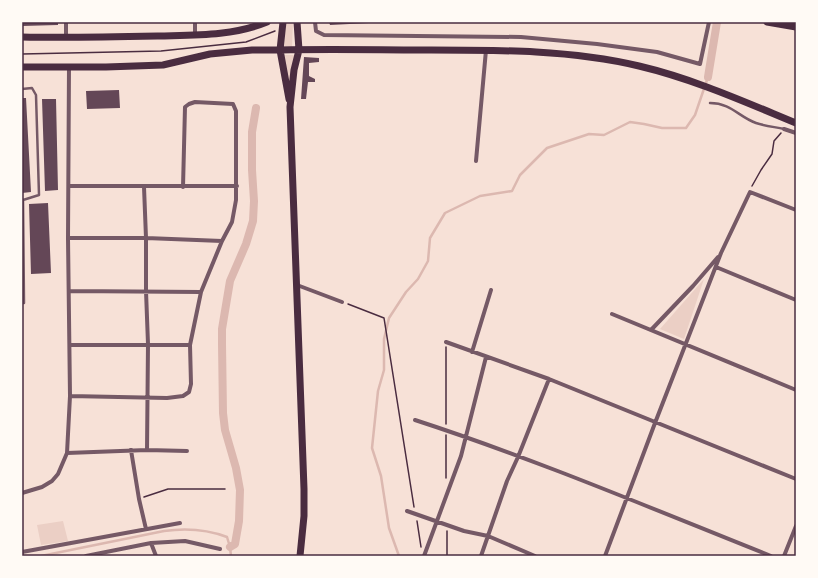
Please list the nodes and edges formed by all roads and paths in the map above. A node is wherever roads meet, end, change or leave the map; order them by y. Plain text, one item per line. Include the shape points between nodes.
1 (66, 22) edge
2 (195, 22) edge
3 (266, 22) edge
4 (297, 22) edge
5 (315, 22) edge
6 (709, 22) edge
7 (767, 22) edge
8 (283, 25) edge
9 (796, 27) edge
10 (195, 35) junction
11 (22, 37) edge
12 (66, 38) junction
13 (280, 50) junction
14 (299, 50) junction
15 (486, 50) junction
16 (22, 54) edge
17 (69, 66) junction
18 (22, 67) edge
19 (22, 89) edge
20 (710, 103) dead end
21 (290, 107) junction
22 (796, 123) edge
23 (784, 129) junction
24 (796, 133) edge
25 (476, 161) dead end
26 (69, 186) junction
27 (144, 186) junction
28 (237, 186) junction
29 (184, 187) junction
30 (750, 192) junction
31 (23, 200) edge
32 (796, 210) edge
33 (68, 238) junction
34 (146, 238) junction
35 (222, 241) junction
36 (721, 254) junction
37 (23, 267) edge
38 (716, 267) junction
39 (296, 285) junction
40 (490, 290) dead end
41 (69, 291) junction
42 (146, 291) junction
43 (201, 292) junction
44 (796, 300) edge
45 (342, 302) joint
46 (22, 303) edge
47 (612, 314) dead end
48 (651, 330) junction
49 (446, 342) joint
50 (148, 344) junction
51 (70, 345) junction
52 (190, 345) junction
53 (685, 345) junction
54 (472, 352) junction
55 (486, 357) junction
56 (549, 379) junction
57 (796, 390) edge
58 (70, 396) junction
59 (147, 397) junction
60 (414, 420) dead end
61 (655, 423) junction
62 (466, 437) junction
63 (131, 450) junction
64 (147, 450) junction
65 (187, 451) dead end
66 (67, 453) junction
67 (518, 456) junction
68 (796, 479) edge
69 (446, 484) dead end
70 (225, 489) dead end
71 (22, 493) edge
72 (139, 499) junction
73 (626, 499) junction
74 (407, 510) dead end
75 (415, 510) dead end
76 (416, 518) dead end
77 (436, 520) junction
78 (180, 523) dead end
79 (446, 524) dead end
80 (796, 526) edge
81 (146, 529) junction
82 (488, 536) junction
83 (151, 543) junction
84 (421, 548) dead end
85 (220, 549) dead end
86 (22, 552) edge
87 (100, 555) edge
88 (86, 556) edge
89 (156, 556) edge
90 (300, 556) edge
91 (424, 556) edge
92 (447, 556) edge
93 (481, 556) edge
94 (535, 556) edge
95 (605, 556) edge
96 (771, 556) edge
97 (784, 556) edge

1 - 12 street
2 - 10 street
3 - 10 main road via 238,31
4 - 14 main road
5 - 6 street via 316,31 324,35 521,37 657,52 700,64
7 - 9 main road
8 - 13 main road
8 - 16 path via 246,42 161,51
10 - 12 main road
11 - 12 main road
13 - 14 main road
13 - 17 main road via 210,54 163,64
13 - 21 main road
14 - 15 main road
14 - 21 main road
15 - 22 main road via 557,53 639,66 692,81
15 - 25 street
17 - 18 main road
17 - 26 street
19 - 31 lane via 32,88 36,95 39,195
20 - 23 lane via 734,110 755,123
21 - 39 main road
23 - 24 street
23 - 30 path via 774,141 772,154 758,174
26 - 27 street
26 - 33 street
27 - 29 street
27 - 34 street
28 - 29 street
28 - 29 street via 234,105 224,102 195,102 187,105 185,109
28 - 35 street via 232,222
30 - 32 street
30 - 36 street
31 - 37 lane
33 - 34 street
33 - 41 street
34 - 35 street
34 - 42 street
35 - 43 street
36 - 38 street
36 - 48 street
37 - 46 lane
38 - 44 street
38 - 53 street
39 - 45 street
39 - 90 main road via 304,489
40 - 54 street
41 - 42 street
41 - 51 street
42 - 43 street
42 - 50 street
43 - 52 street
45 - 75 path via 384,318
47 - 48 street
48 - 53 street
49 - 54 street
49 - 69 path
50 - 51 street
50 - 52 street
50 - 59 street
51 - 58 street
52 - 59 street via 189,392 176,397
53 - 57 street
53 - 61 street
54 - 55 street
55 - 56 street
55 - 62 street
56 - 61 street
56 - 67 street
58 - 59 street
58 - 66 street
59 - 64 street
60 - 62 street
61 - 68 street
61 - 73 street
62 - 67 street
62 - 77 street
63 - 64 street
63 - 66 street
63 - 72 street
64 - 65 street
66 - 71 street via 52,481
67 - 73 street
67 - 82 street
70 - 72 path via 168,489
72 - 81 street
73 - 95 street
73 - 96 street
74 - 77 street
76 - 84 path
77 - 82 street via 464,531
77 - 91 street
78 - 81 street
79 - 92 path
80 - 97 street
81 - 86 street
82 - 93 street
82 - 94 street
83 - 85 street via 185,541
83 - 87 street
83 - 89 street
87 - 88 street

